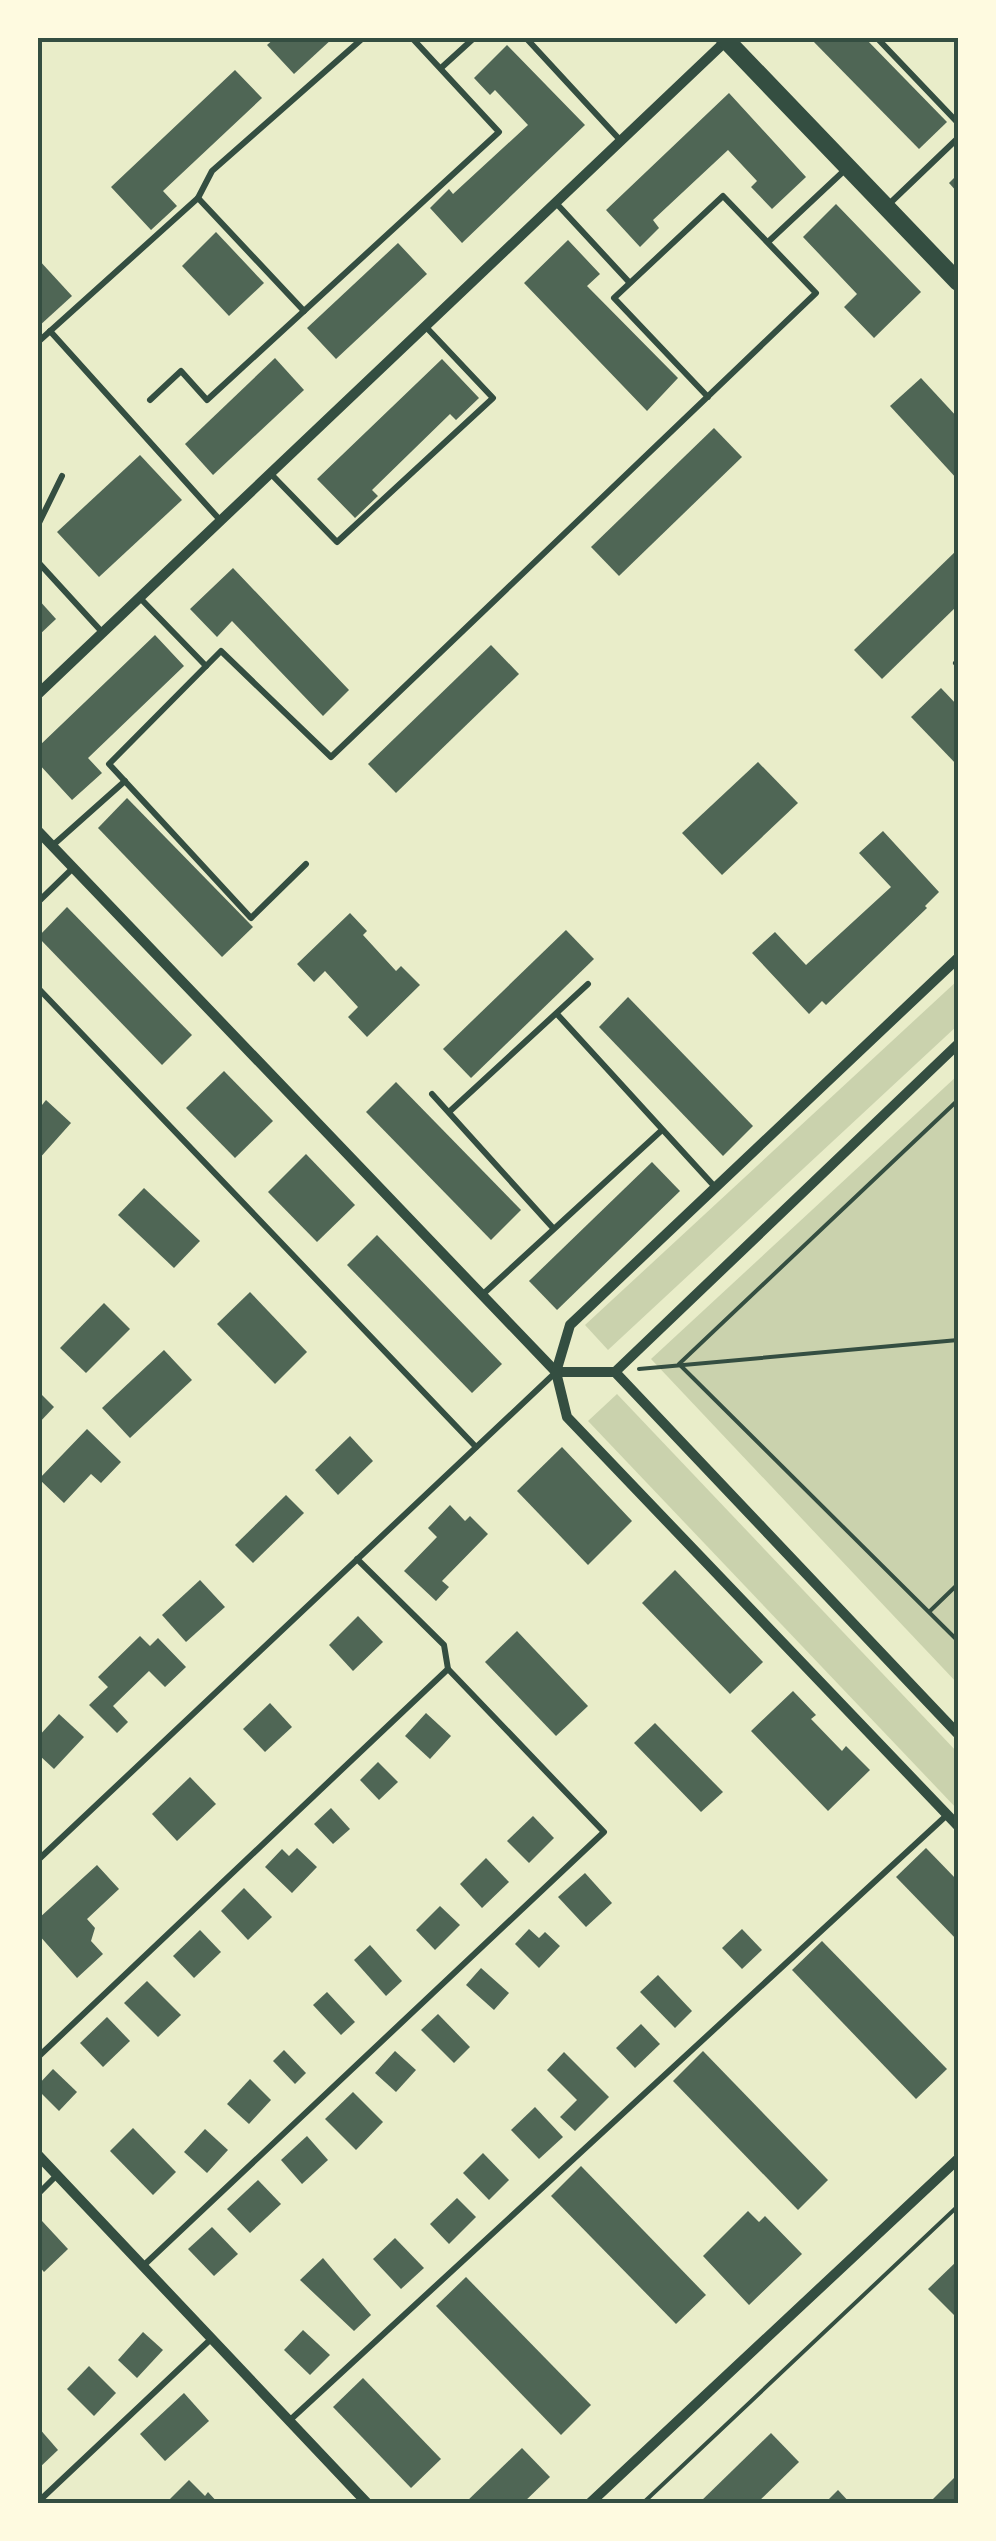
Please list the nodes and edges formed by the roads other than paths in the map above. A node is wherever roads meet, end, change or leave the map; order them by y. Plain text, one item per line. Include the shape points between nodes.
1 (363, 38) edge
2 (412, 38) edge
3 (474, 38) edge
4 (526, 38) edge
5 (727, 38) edge
6 (877, 38) edge
7 (441, 68) junction
8 (958, 123) edge
9 (958, 138) edge
10 (621, 141) junction
11 (848, 167) junction
12 (198, 198) junction
13 (556, 204) junction
14 (887, 207) junction
15 (768, 242) junction
16 (629, 282) junction
17 (958, 282) edge
18 (304, 311) junction
19 (426, 327) junction
20 (50, 330) junction
21 (38, 342) edge
22 (708, 397) junction
23 (150, 400) dead end
24 (272, 475) junction
25 (62, 476) dead end
26 (220, 520) junction
27 (38, 525) edge
28 (38, 562) edge
29 (140, 598) junction
30 (103, 633) junction
31 (206, 666) junction
32 (38, 694) edge
33 (125, 781) junction
34 (38, 832) edge
35 (52, 846) junction
36 (306, 864) dead end
37 (72, 870) junction
38 (38, 902) edge
39 (958, 958) edge
40 (588, 984) dead end
41 (38, 988) edge
42 (557, 1014) junction
43 (958, 1044) edge
44 (432, 1094) dead end
45 (448, 1112) junction
46 (662, 1130) junction
47 (716, 1188) junction
48 (554, 1228) junction
49 (481, 1296) junction
50 (556, 1372) junction
51 (615, 1372) junction
52 (476, 1448) junction
53 (357, 1559) junction
54 (448, 1668) junction
55 (958, 1734) edge
56 (948, 1814) junction
57 (958, 1826) edge
58 (38, 1860) edge
59 (38, 2057) edge
60 (38, 2155) edge
61 (958, 2158) edge
62 (57, 2176) junction
63 (38, 2194) edge
64 (143, 2266) junction
65 (212, 2338) junction
66 (289, 2420) junction
67 (38, 2502) edge
68 (368, 2504) edge
69 (589, 2504) edge

1 - 12 lane via 212,171
2 - 7 lane
3 - 7 lane
4 - 10 lane
5 - 10 street
5 - 11 street
6 - 8 lane
7 - 18 lane via 498,132
9 - 14 lane
10 - 13 street
11 - 14 street
11 - 15 lane
12 - 18 lane
12 - 20 lane
13 - 16 lane
13 - 19 street
14 - 17 street
15 - 16 lane via 723,196
15 - 22 lane via 816,293
16 - 22 lane via 614,298
18 - 23 lane via 208,400 181,371
19 - 24 street
19 - 24 lane via 493,398 336,542
20 - 21 lane
20 - 26 lane
22 - 31 lane via 330,757 221,651
24 - 26 street
25 - 27 lane
26 - 29 street
28 - 30 lane
29 - 30 street
29 - 31 lane
30 - 32 street
31 - 33 lane via 109,764
33 - 35 lane
33 - 36 lane via 251,918
34 - 35 street
35 - 37 street
37 - 38 lane
37 - 49 street
39 - 47 street
40 - 42 lane
41 - 52 lane
42 - 45 lane
42 - 46 lane
43 - 51 street
44 - 45 lane
45 - 48 lane
46 - 47 lane
46 - 48 lane
47 - 50 street via 570,1325
48 - 49 lane
49 - 50 street
50 - 51 street
50 - 52 lane
50 - 56 street via 567,1418
51 - 55 street
52 - 53 lane
53 - 54 lane via 444,1645
53 - 58 lane
54 - 59 lane
54 - 64 lane via 604,1832
56 - 57 street
56 - 66 lane
60 - 62 street
61 - 69 street
62 - 63 lane
62 - 64 street
64 - 65 street
65 - 66 street
65 - 67 lane
66 - 68 street

